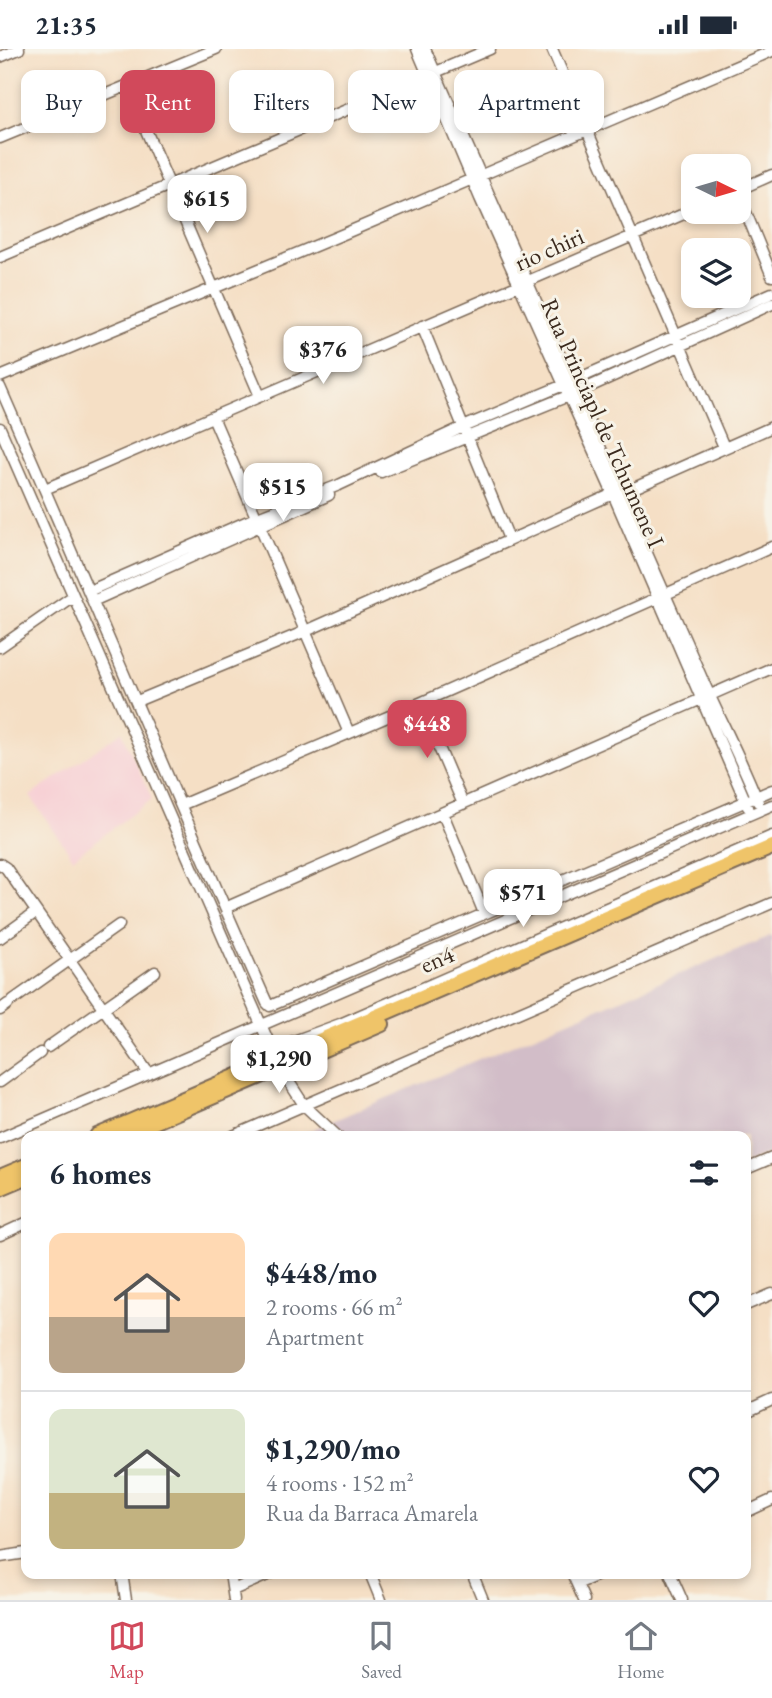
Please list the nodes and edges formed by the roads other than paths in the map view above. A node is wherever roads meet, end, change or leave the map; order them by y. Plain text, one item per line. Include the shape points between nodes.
1 (19, 49) edge
2 (416, 49) edge
3 (425, 49) edge
4 (490, 49) edge
5 (552, 49) edge
6 (212, 50) edge
7 (770, 52) edge
8 (0, 57) edge
9 (165, 70) edge
10 (429, 70) edge
11 (431, 70) edge
12 (561, 70) edge
13 (440, 71) edge
14 (120, 89) edge
15 (440, 93) edge
16 (348, 109) edge
17 (604, 122) edge
18 (147, 133) edge
19 (578, 133) edge
20 (589, 133) edge
21 (0, 138) edge
22 (772, 175) edge
23 (476, 178) junction
24 (169, 184) junction
25 (751, 186) edge
26 (681, 214) edge
27 (751, 224) edge
28 (633, 235) junction
29 (0, 257) edge
30 (772, 276) edge
31 (524, 283) junction
32 (213, 289) junction
33 (772, 293) edge
34 (772, 304) edge
35 (422, 326) junction
36 (679, 341) junction
37 (0, 377) edge
38 (569, 383) junction
39 (0, 387) edge
40 (574, 394) junction
41 (260, 396) junction
42 (213, 417) junction
43 (772, 427) edge
44 (0, 428) edge
45 (466, 431) junction
46 (724, 447) junction
47 (45, 489) junction
48 (617, 493) junction
49 (257, 522) junction
50 (509, 539) junction
51 (772, 547) edge
52 (73, 596) junction
53 (91, 596) junction
54 (661, 596) junction
55 (306, 631) junction
56 (0, 647) edge
57 (772, 668) edge
58 (706, 697) junction
59 (136, 701) junction
60 (420, 703) junction
61 (349, 733) junction
62 (772, 790) edge
63 (751, 799) junction
64 (463, 804) junction
65 (181, 805) junction
66 (772, 805) edge
67 (756, 812) junction
68 (443, 814) junction
69 (772, 836) edge
70 (772, 847) edge
71 (772, 854) edge
72 (0, 864) edge
73 (772, 903) edge
74 (225, 908) junction
75 (36, 912) junction
76 (484, 913) junction
77 (119, 925) dead end
78 (0, 938) edge
79 (70, 960) junction
80 (155, 972) dead end
81 (7, 1005) edge
82 (104, 1007) junction
83 (261, 1025) junction
84 (276, 1059) junction
85 (149, 1074) junction
86 (0, 1082) edge
87 (304, 1105) junction
88 (109, 1131) edge
89 (131, 1131) edge
90 (244, 1131) edge
91 (332, 1131) edge
92 (0, 1138) edge
93 (772, 1158) edge
94 (751, 1167) edge
95 (21, 1168) edge
96 (0, 1177) edge
97 (21, 1179) edge
98 (0, 1188) edge
99 (21, 1226) edge
100 (0, 1235) edge
101 (772, 1294) edge
102 (751, 1302) edge
103 (772, 1400) edge
104 (751, 1410) edge
105 (772, 1500) edge
106 (751, 1510) edge
107 (21, 1554) edge
108 (0, 1557) edge
109 (123, 1579) edge
110 (262, 1579) edge
111 (372, 1579) edge
112 (474, 1579) edge
113 (575, 1579) edge
114 (589, 1579) edge
115 (673, 1579) edge
116 (577, 1584) junction
117 (234, 1595) edge
118 (126, 1600) edge
119 (381, 1600) edge
120 (483, 1600) edge
121 (584, 1600) edge
122 (682, 1600) edge

1 - 8 street
2 - 10 street, Rua Princiapl de Tchumene I
3 - 11 street, Rua Princiapl de Tchumene I
4 - 13 street
5 - 12 street
6 - 9 street
7 - 17 street
14 - 21 street
15 - 23 street, Rua Princiapl de Tchumene I
16 - 24 street
18 - 24 street
19 - 23 street
20 - 28 street
22 - 25 street
23 - 31 street, Rua Princiapl de Tchumene I
23 - 32 street
24 - 29 street
24 - 32 street
26 - 28 street, rio chiri
27 - 30 street
28 - 31 street, rio chiri
28 - 36 street
31 - 35 street, rio chiri
31 - 38 street, Rua Princiapl de Tchumene I
32 - 37 street
32 - 41 street
33 - 36 street
34 - 36 street
35 - 41 street, rio chiri
35 - 45 street
36 - 38 street
36 - 40 street
36 - 46 street
38 - 40 street, Rua Princiapl de Tchumene I
38 - 45 street
39 - 47 street
40 - 45 street
40 - 48 street, Rua Princiapl de Tchumene I
41 - 42 street, rio chiri
42 - 47 street, rio chiri
42 - 49 street
43 - 46 street
44 - 52 street
45 - 49 street
45 - 50 street
46 - 48 street
47 - 53 street
48 - 50 street
48 - 54 street, Rua Princiapl de Tchumene I
49 - 53 street
49 - 55 street
50 - 55 street
51 - 54 street
52 - 56 street
52 - 83 street
53 - 59 street
54 - 58 street, Rua Princiapl de Tchumene I
54 - 60 street
55 - 59 street
55 - 61 street
57 - 58 street
58 - 63 street, Rua Princiapl de Tchumene I
58 - 64 street
59 - 65 street
60 - 61 street
60 - 64 street
61 - 65 street
62 - 63 street
63 - 67 street, Rua Princiapl de Tchumene I
63 - 76 street
64 - 68 street
65 - 74 street
66 - 67 street
67 - 83 street
68 - 74 street
68 - 76 street
69 - 84 street, en4 via 340,1024
70 - 84 highway
71 - 84 highway
72 - 75 street
73 - 87 street
74 - 76 street via 270,1006
75 - 78 street
75 - 79 street
77 - 79 street
79 - 81 street
79 - 82 street
80 - 82 street
82 - 85 street
82 - 86 street
83 - 84 street
83 - 85 street
84 - 87 street
84 - 88 highway
84 - 89 highway
85 - 92 street
87 - 90 street
87 - 91 street
93 - 94 street
95 - 96 highway
97 - 98 highway
99 - 100 street
101 - 102 street
103 - 104 street
105 - 106 street
107 - 108 street
109 - 118 street
110 - 117 street
111 - 119 street
112 - 120 street
113 - 116 street
114 - 116 street
115 - 122 street
116 - 121 street

